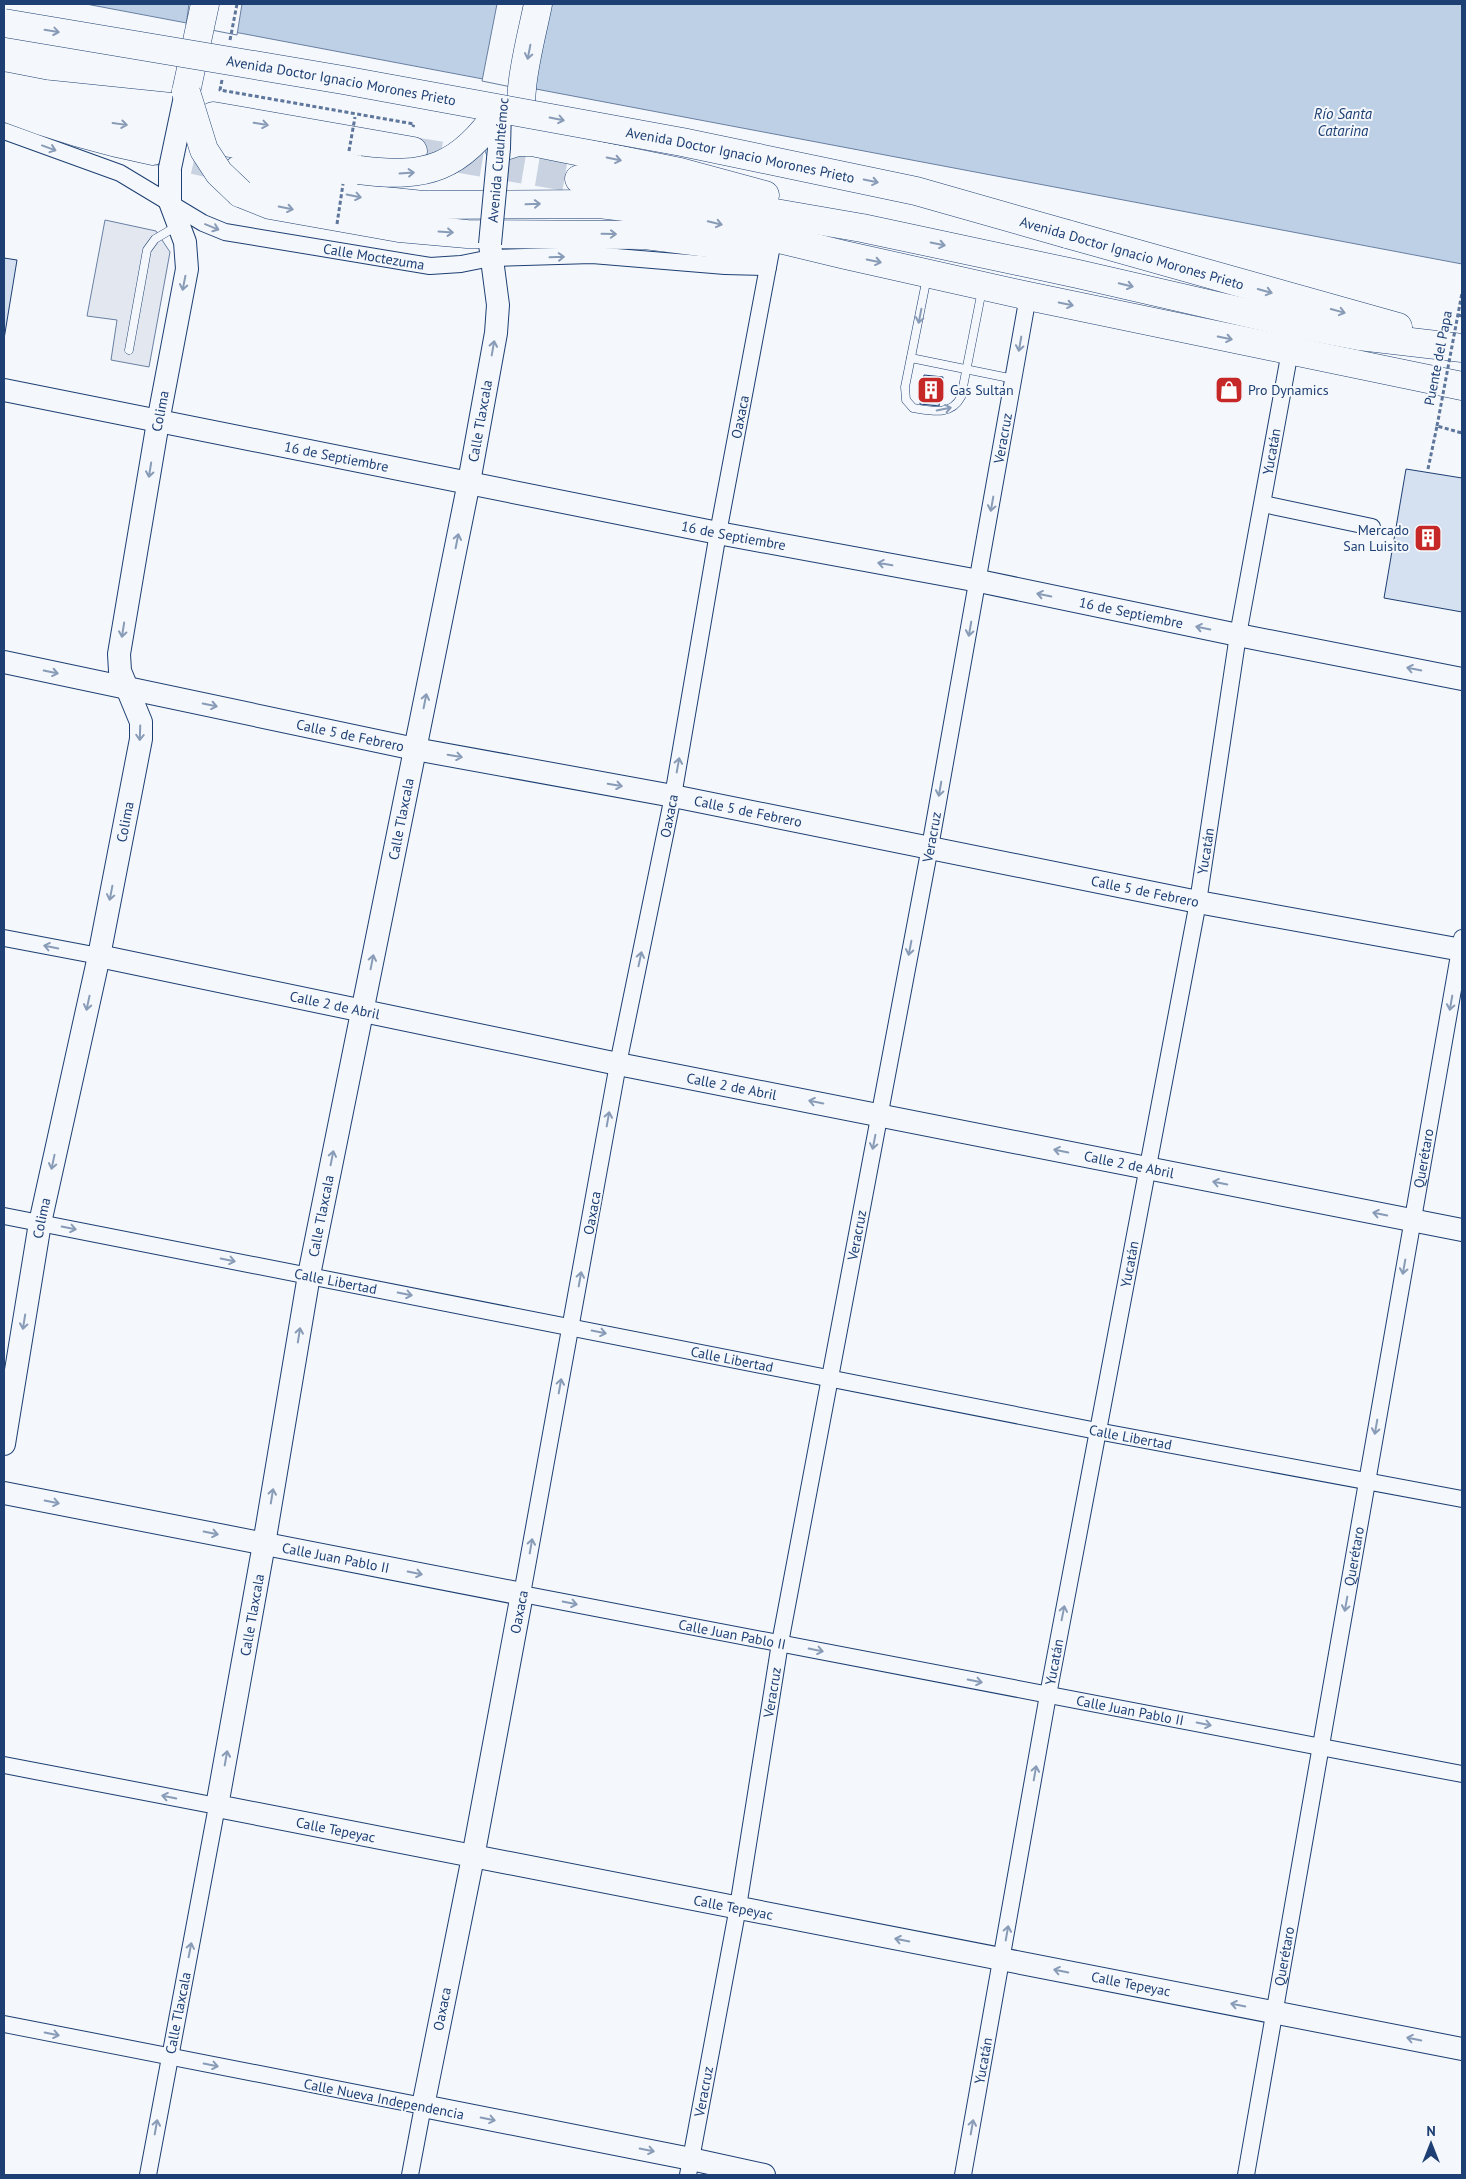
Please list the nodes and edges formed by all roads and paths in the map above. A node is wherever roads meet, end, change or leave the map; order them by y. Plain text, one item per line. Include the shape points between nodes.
1 (205, 4) edge
2 (237, 4) edge
3 (520, 4) edge
4 (538, 4) edge
5 (4, 23) edge
6 (229, 44) dead end
7 (224, 71) dead end
8 (4, 73) edge
9 (4, 86) edge
10 (98, 100) junction
11 (4, 103) edge
12 (4, 107) edge
13 (500, 110) junction
14 (169, 130) junction
15 (4, 131) edge
16 (413, 139) joint
17 (532, 142) junction
18 (499, 148) junction
19 (579, 179) tunnel mouth
20 (239, 181) junction
21 (170, 202) junction
22 (178, 225) junction
23 (856, 227) junction
24 (811, 246) junction
25 (491, 251) junction
26 (769, 259) junction
27 (928, 273) junction
28 (983, 285) junction
29 (1462, 293) edge
30 (1028, 296) junction
31 (1291, 310) junction
32 (1460, 316) edge
33 (1462, 346) edge
34 (129, 350) dead end
35 (1290, 351) junction
36 (911, 358) junction
37 (966, 368) junction
38 (1014, 379) junction
39 (1462, 386) edge
40 (4, 390) edge
41 (158, 422) junction
42 (1436, 426) junction
43 (1462, 433) edge
44 (1428, 469) dead end
45 (469, 482) junction
46 (1263, 504) junction
47 (1372, 527) dead end
48 (718, 533) junction
49 (979, 581) junction
50 (1238, 635) junction
51 (4, 662) edge
52 (1462, 679) edge
53 (126, 688) junction
54 (415, 749) junction
55 (673, 796) junction
56 (930, 847) junction
57 (1198, 902) junction
58 (4, 938) edge
59 (1462, 946) edge
60 (99, 956) junction
61 (362, 1010) junction
62 (618, 1064) junction
63 (879, 1114) junction
64 (1147, 1169) junction
65 (4, 1216) edge
66 (1413, 1220) junction
67 (40, 1223) junction
68 (1462, 1230) edge
69 (309, 1275) junction
70 (572, 1327) junction
71 (830, 1378) junction
72 (1097, 1431) junction
73 (4, 1444) edge
74 (1367, 1481) junction
75 (4, 1493) edge
76 (1462, 1499) edge
77 (264, 1544) junction
78 (522, 1594) junction
79 (780, 1643) junction
80 (1048, 1695) junction
81 (1321, 1747) junction
82 (4, 1765) edge
83 (1462, 1774) edge
84 (217, 1806) junction
85 (473, 1858) junction
86 (738, 1907) junction
87 (1002, 1960) junction
88 (1275, 2012) junction
89 (4, 2024) edge
90 (1462, 2049) edge
91 (169, 2057) junction
92 (423, 2106) junction
93 (689, 2167) edge
94 (148, 2175) edge
95 (410, 2175) edge
96 (764, 2175) edge
97 (963, 2175) edge
98 (1246, 2175) edge

1 - 14 highway
2 - 6 path
3 - 13 highway, Avenida Cuauhtémoc
4 -> 17 highway via 520,115
5 -> 31 highway, Avenida Doctor Ignacio Morones Prieto, bridge via 522,112 916,191
7 - 16 path via 220,90 414,124
8 - 10 highway
9 - 10 highway
10 - 14 highway
11 -> 14 highway via 92,120
12 - 14 highway via 115,144
13 - 16 highway, bridge via 474,143 439,166 410,174 359,170 272,150 215,128
13 - 18 street, Avenida Cuauhtémoc, bridge
14 - 20 highway, bridge via 204,150 219,173
14 - 21 street, Colima
15 -> 21 street, Calle Moctezuma via 120,173
17 - 18 highway via 512,143
17 -> 23 highway via 680,172 824,211
18 - 25 street, Avenida Cuauhtémoc, bridge
19 - 23 highway
20 -> 24 highway via 424,205 599,204 668,212
20 -> 26 highway via 270,205 399,228 467,234 645,235
21 - 22 street, Colima
21 -> 25 street, Calle Moctezuma via 203,223 225,232 430,266 461,264
22 - 34 lane via 156,239 147,250
22 -> 41 street, Colima via 185,242 187,269
23 -> 31 highway via 1078,274
24 - 26 highway
24 -> 27 highway
25 -> 26 street, Calle Moctezuma via 725,266
45 -> 25 street, Calle Tlaxcala via 496,333 498,305
26 - 48 street, Oaxaca
27 - 28 highway
27 -> 36 lane
28 - 30 highway
28 - 37 lane
29 - 32 path, Puente del Papa, bridge
30 -> 35 highway
30 -> 38 street, Veracruz
31 -> 33 highway, Avenida Doctor Ignacio Morones Prieto
32 - 42 path, Puente del Papa, bridge
35 - 39 highway
35 - 46 street, Yucatán
36 - 37 lane
36 -> 37 lane via 905,394 914,408 938,412 952,408 960,397
37 - 38 lane
38 -> 49 street, Veracruz
40 - 41 street, 16 de Septiembre
41 - 45 street, 16 de Septiembre
41 -> 53 street, Colima via 119,654
42 - 43 path
42 - 44 path, Puente del Papa
45 - 48 street, 16 de Septiembre
54 -> 45 street, Calle Tlaxcala
46 - 47 street
46 - 50 street, Yucatán
49 -> 48 street, 16 de Septiembre
55 -> 48 street, Oaxaca
50 -> 49 street, 16 de Septiembre
49 -> 56 street, Veracruz
52 -> 50 street, 16 de Septiembre
50 - 57 street, Yucatán
51 -> 53 street, Calle 5 de Febrero
53 -> 54 street, Calle 5 de Febrero
53 -> 60 street, Colima via 141,722 141,739
54 -> 55 street, Calle 5 de Febrero
61 -> 54 street, Calle Tlaxcala
55 - 56 street, Calle 5 de Febrero
62 -> 55 street, Oaxaca
56 - 57 street, Calle 5 de Febrero
56 -> 63 street, Veracruz
57 - 59 street, Calle 5 de Febrero
57 - 64 street, Yucatán
60 -> 58 street, Calle 2 de Abril
59 -> 66 street, Querétaro
60 - 61 street, Calle 2 de Abril
60 -> 67 street, Colima
61 - 62 street, Calle 2 de Abril
69 -> 61 street, Calle Tlaxcala
63 -> 62 street, Calle 2 de Abril
70 -> 62 street, Oaxaca
64 -> 63 street, Calle 2 de Abril
63 -> 71 street, Veracruz
66 -> 64 street, Calle 2 de Abril
64 - 72 street, Yucatán
65 - 67 street, Calle Libertad
66 - 68 street, Calle 2 de Abril
66 -> 74 street, Querétaro
67 -> 69 street, Calle Libertad
67 -> 73 street, Colima
69 -> 70 street, Calle Libertad
77 -> 69 street, Calle Tlaxcala
70 -> 71 street, Calle Libertad
78 -> 70 street, Oaxaca
71 - 72 street, Calle Libertad
71 - 79 street, Veracruz
72 - 74 street, Calle Libertad
80 -> 72 street, Yucatán
74 - 76 street, Calle Libertad
74 -> 81 street, Querétaro
75 -> 77 street, Calle Juan Pablo II
77 -> 78 street, Calle Juan Pablo II
84 -> 77 street, Calle Tlaxcala
78 -> 79 street, Calle Juan Pablo II
78 - 85 street, Oaxaca
79 -> 80 street, Calle Juan Pablo II
79 - 86 street, Veracruz
80 -> 81 street, Calle Juan Pablo II
87 -> 80 street, Yucatán
81 - 83 street, Calle Juan Pablo II
81 - 88 street, Querétaro
84 -> 82 street, Calle Tepeyac
84 - 85 street, Calle Tepeyac
91 -> 84 street, Calle Tlaxcala
85 - 86 street, Calle Tepeyac
85 - 92 street, Oaxaca
87 -> 86 street, Calle Tepeyac
86 - 93 street, Veracruz
88 -> 87 street, Calle Tepeyac
97 -> 87 street, Yucatán
90 -> 88 street, Calle Tepeyac
88 - 98 street, Querétaro
89 -> 91 street, Calle Nueva Independencia
91 -> 92 street, Calle Nueva Independencia
94 -> 91 street, Calle Tlaxcala
92 -> 93 street, Calle Nueva Independencia
92 - 95 street, Oaxaca
93 - 96 street, Calle Nueva Independencia

